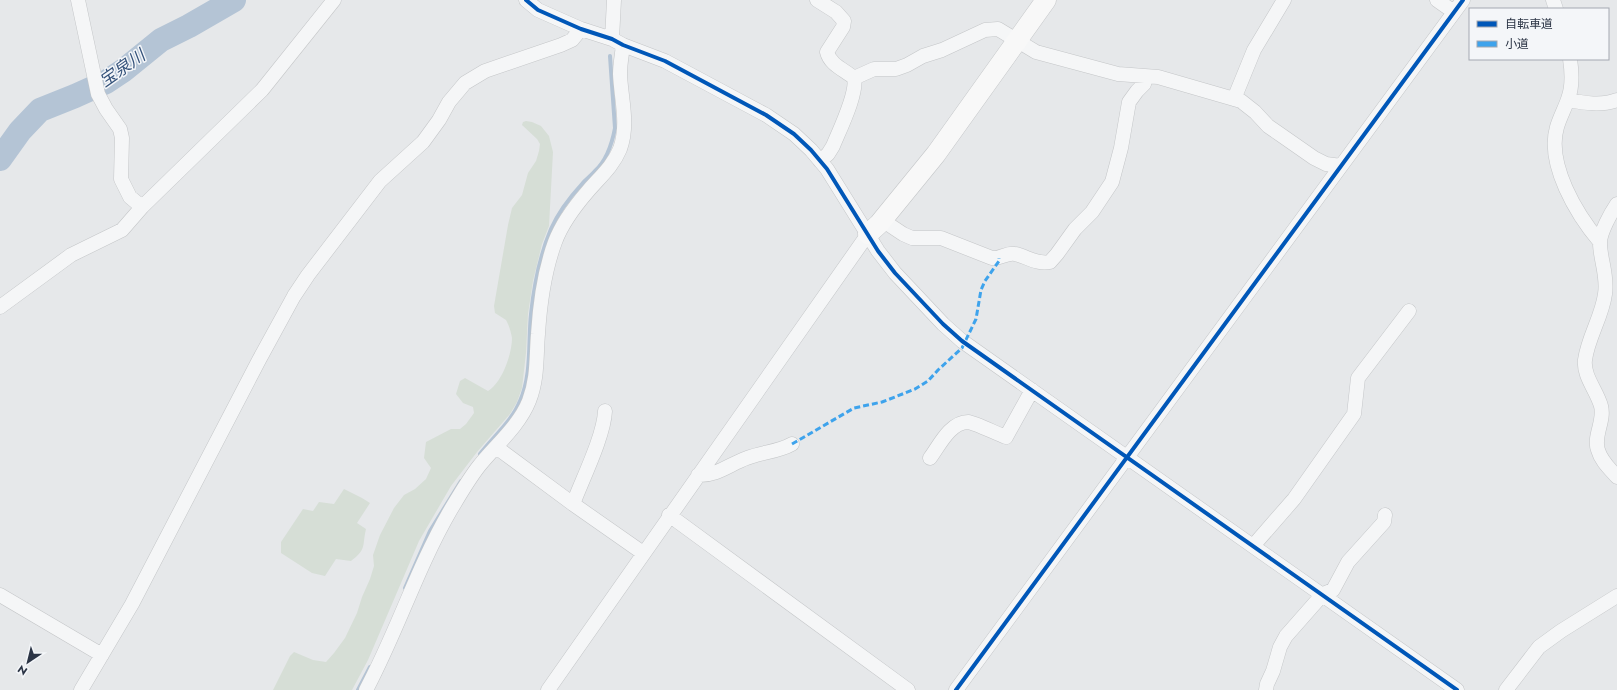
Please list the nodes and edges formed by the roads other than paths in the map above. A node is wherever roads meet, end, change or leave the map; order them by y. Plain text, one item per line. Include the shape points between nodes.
1 (78, 0) edge
2 (334, 0) edge
3 (526, 0) edge
4 (614, 0) edge
5 (817, 0) edge
6 (1046, 0) edge
7 (1284, 0) edge
8 (1437, 0) edge
9 (1463, 0) edge
10 (1454, 12) junction
11 (581, 30) junction
12 (1017, 41) junction
13 (618, 42) junction
14 (1570, 60) edge
15 (1146, 77) junction
16 (854, 78) junction
17 (1234, 99) junction
18 (1568, 100) junction
19 (1617, 100) edge
20 (820, 161) junction
21 (1341, 166) junction
22 (1617, 204) edge
23 (142, 207) junction
24 (882, 220) junction
25 (868, 234) junction
26 (1600, 242) junction
27 (0, 307) edge
28 (1409, 311) dead end
29 (1032, 390) junction
30 (605, 412) dead end
31 (792, 444) dead end
32 (496, 447) junction
33 (1128, 457) junction
34 (930, 458) dead end
35 (698, 475) junction
36 (1617, 477) edge
37 (573, 504) junction
38 (669, 515) junction
39 (1385, 515) dead end
40 (1253, 546) junction
41 (643, 553) junction
42 (1323, 594) junction
43 (0, 595) edge
44 (1617, 596) edge
45 (102, 655) junction
46 (81, 690) edge
47 (366, 690) edge
48 (548, 690) edge
49 (908, 690) edge
50 (956, 690) edge
51 (1266, 690) edge
52 (1457, 690) edge
53 (1506, 690) edge

1 - 23 street via 98,94 120,129 122,179 130,196
2 - 23 street via 262,90
3 - 11 street via 538,10
4 - 13 street
5 - 16 street via 836,12 844,21 843,27 827,52 828,58
6 - 12 street
7 - 17 street via 1254,50
8 - 10 street
9 - 10 street
10 - 21 street
11 - 13 street
11 - 45 street via 578,35 566,42 485,71 465,83 449,102 423,142 380,181 294,296 132,604
12 - 15 street via 1036,52 1061,59 1118,74
12 - 16 street via 998,29 991,29 896,69 874,69
12 - 24 street via 936,154
13 - 20 street via 665,62 766,115 794,134
13 - 32 street via 625,126 620,149 604,176 580,200 555,242 542,289 536,379 523,412
14 - 18 street via 1572,74
15 - 17 street via 1158,77
15 - 24 street via 1144,84 1129,102 1112,182 1092,212 1075,228 1050,262 1041,262 1015,254 992,258 941,238 912,238
16 - 20 street via 854,94 833,146
17 - 21 street via 1248,106 1268,126 1314,158 1326,164
18 - 19 street via 1583,103 1610,103
18 - 26 street via 1556,129 1554,145 1557,163 1564,186 1588,228
20 - 25 street
21 - 33 street
22 - 26 street via 1604,228
23 - 27 street via 122,230 71,255
24 - 25 street
25 - 29 street via 895,273 943,324 962,341
25 - 35 street
26 - 36 street via 1605,292 1587,348 1585,363 1601,406 1597,448 1600,457
28 - 40 street via 1358,378 1354,414 1294,499
29 - 33 street
29 - 34 street via 1006,438 969,422 962,423 948,432
30 - 37 street via 597,443
31 - 35 street via 783,449 747,458 708,475
32 - 37 street
32 - 47 street via 465,486 436,536 392,638
33 - 40 street
33 - 50 street
35 - 38 street
37 - 41 street
38 - 41 street
38 - 49 street
39 - 42 street via 1384,522 1348,562 1333,590
40 - 42 street
41 - 48 street
42 - 51 street via 1286,636
42 - 52 street
43 - 45 street
44 - 53 street via 1539,647
45 - 46 street

